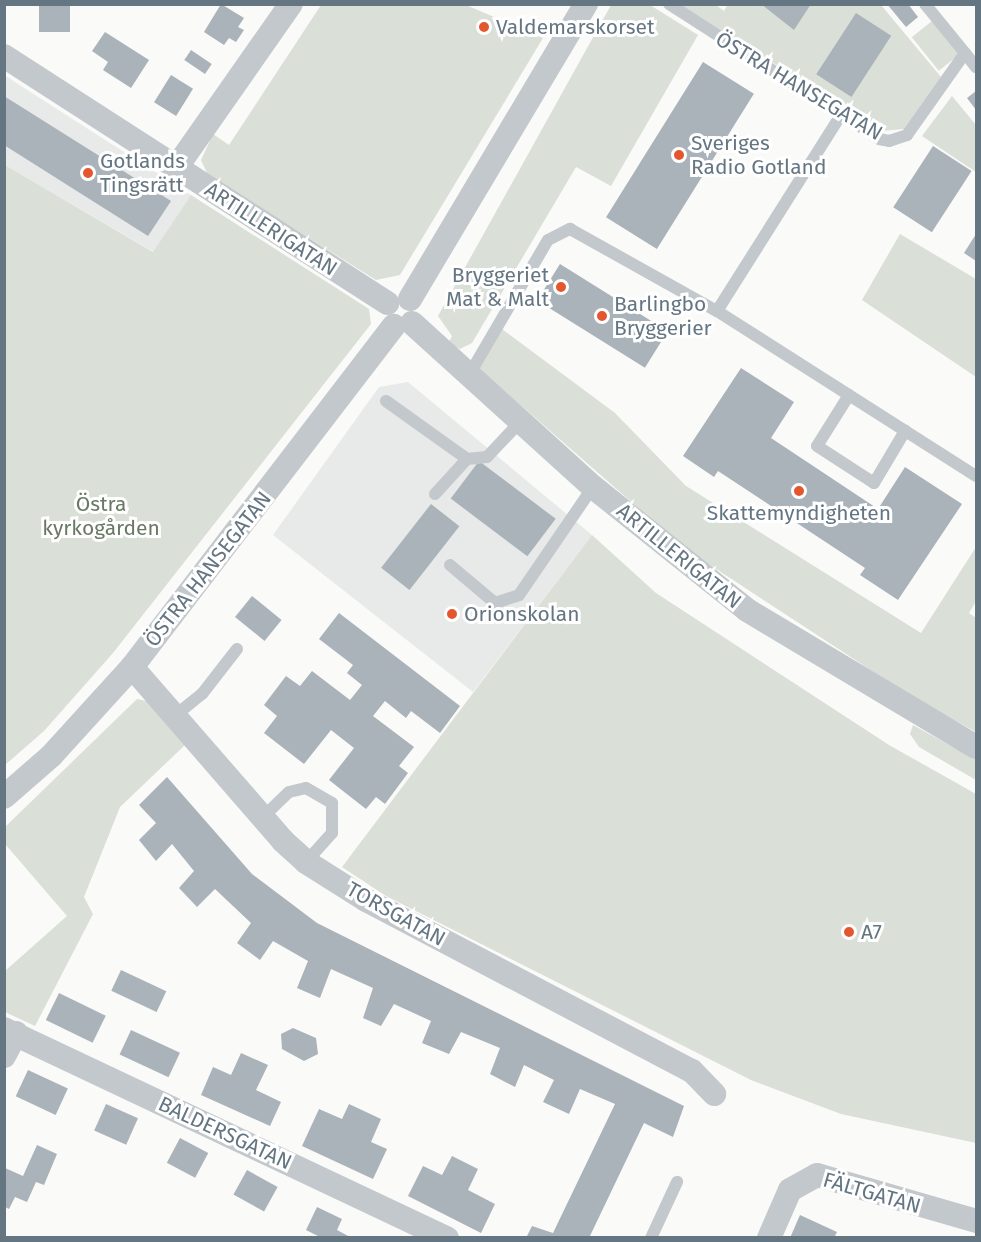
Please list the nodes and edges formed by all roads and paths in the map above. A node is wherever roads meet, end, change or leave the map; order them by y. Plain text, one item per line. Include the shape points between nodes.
1 (291, 4) edge
2 (586, 4) edge
3 (669, 4) edge
4 (925, 4) edge
5 (965, 53) junction
6 (4, 56) edge
7 (976, 67) edge
8 (841, 116) junction
9 (176, 168) junction
10 (717, 311) junction
11 (401, 313) junction
12 (469, 375) junction
13 (849, 395) junction
14 (386, 401) dead end
15 (520, 422) junction
16 (905, 431) junction
17 (466, 459) junction
18 (976, 476) edge
19 (593, 487) junction
20 (435, 494) dead end
21 (450, 565) dead end
22 (237, 649) dead end
23 (132, 667) junction
24 (177, 714) junction
25 (976, 747) edge
26 (4, 797) edge
27 (262, 818) junction
28 (306, 862) junction
29 (10, 1031) edge
30 (4, 1056) edge
31 (714, 1094) dead end
32 (677, 1182) dead end
33 (972, 1226) edge
34 (447, 1238) edge
35 (651, 1238) edge
36 (769, 1238) edge

1 - 9 street
2 - 11 street, ÖSTRA HANSEGATAN
3 - 8 lane, ÖSTRA HANSEGATAN
4 - 5 lane
5 - 7 lane
5 - 8 lane, ÖSTRA HANSEGATAN via 907,135 898,140 879,139
6 - 9 street, ARTILLERIGATAN
8 - 10 lane
9 - 11 street, ARTILLERIGATAN
10 - 12 lane via 570,229 548,240
10 - 13 lane
11 - 12 street, ARTILLERIGATAN
11 - 23 street, ÖSTRA HANSEGATAN
12 - 15 street, ARTILLERIGATAN
13 - 16 lane
13 - 16 lane via 817,446 874,483
14 - 17 lane
15 - 17 lane via 487,458
15 - 19 street, ARTILLERIGATAN
16 - 18 lane
17 - 20 lane
19 - 21 lane via 519,595 495,603
19 - 25 street, ARTILLERIGATAN via 747,610
22 - 24 lane via 202,694
23 - 24 street, TORSGATAN
23 - 26 street, ÖSTRA HANSEGATAN via 51,756
24 - 27 street, TORSGATAN
27 - 28 street, TORSGATAN
27 - 28 lane via 289,792 306,788 332,803 332,833
28 - 31 street, TORSGATAN via 366,900 692,1071
29 - 30 street
29 - 34 street, BALDERSGATAN
32 - 35 lane
33 - 36 street, FÄLTGATAN via 817,1175 790,1190

